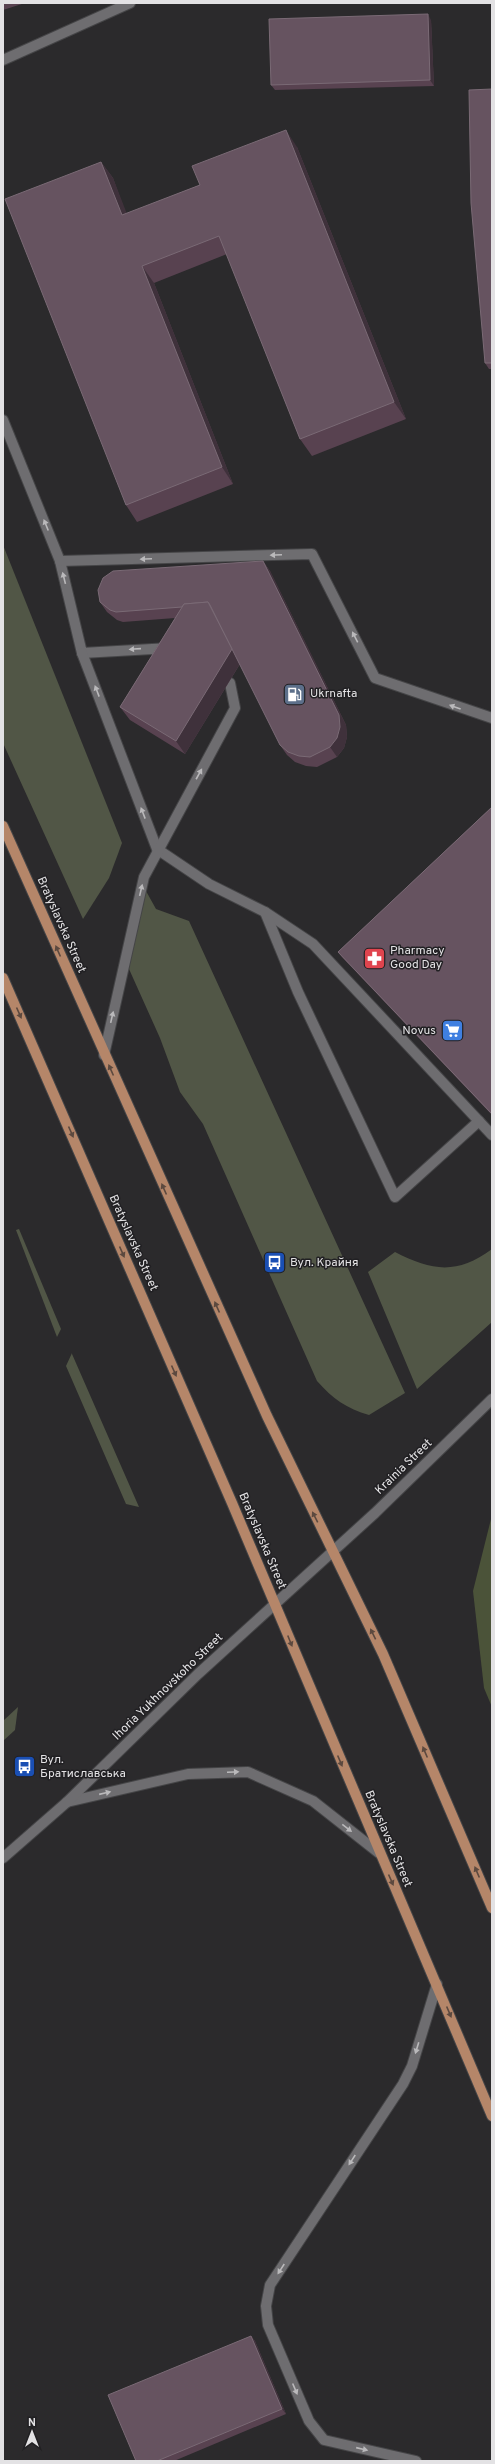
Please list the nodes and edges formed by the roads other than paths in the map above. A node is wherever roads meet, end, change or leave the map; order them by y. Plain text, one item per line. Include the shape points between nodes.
1 (130, 3) edge
2 (3, 60) edge
3 (3, 420) edge
4 (60, 561) junction
5 (174, 648) edge
6 (82, 653) junction
7 (230, 683) dead end
8 (492, 718) edge
9 (3, 826) edge
10 (157, 849) junction
11 (265, 912) junction
12 (3, 978) edge
13 (104, 1055) junction
14 (478, 1121) junction
15 (492, 1135) edge
16 (492, 1399) edge
17 (332, 1551) junction
18 (275, 1605) junction
19 (67, 1802) junction
20 (379, 1853) junction
21 (3, 1858) edge
22 (492, 1908) edge
23 (437, 1984) junction
24 (492, 2116) edge
25 (416, 2461) edge

1 - 2 street
4 -> 3 street
6 -> 4 street
8 -> 4 street via 375,678 312,554
5 -> 6 street
10 -> 6 street
10 -> 7 street via 235,708
13 -> 9 main road, Bratyslavska Street
10 - 11 street via 209,884
13 -> 10 street via 144,877
11 - 14 street via 313,944
11 - 14 street via 298,992 395,1197
12 -> 18 main road, Bratyslavska Street
17 -> 13 main road, Bratyslavska Street via 276,1436
14 - 15 street
16 - 17 street, Krainia Street
17 - 18 street, Ihoria Yukhnovskoho Street
22 -> 17 main road, Bratyslavska Street via 383,1654
18 - 19 street, Ihoria Yukhnovskoho Street via 198,1674
18 -> 20 main road, Bratyslavska Street
19 -> 20 street via 188,1774 248,1772 313,1801
19 - 21 street, Ihoria Yukhnovskoho Street
20 -> 23 main road, Bratyslavska Street
23 -> 24 main road, Bratyslavska Street
23 -> 25 street via 412,2066 403,2084 270,2284 266,2306 268,2325 309,2421 324,2440

